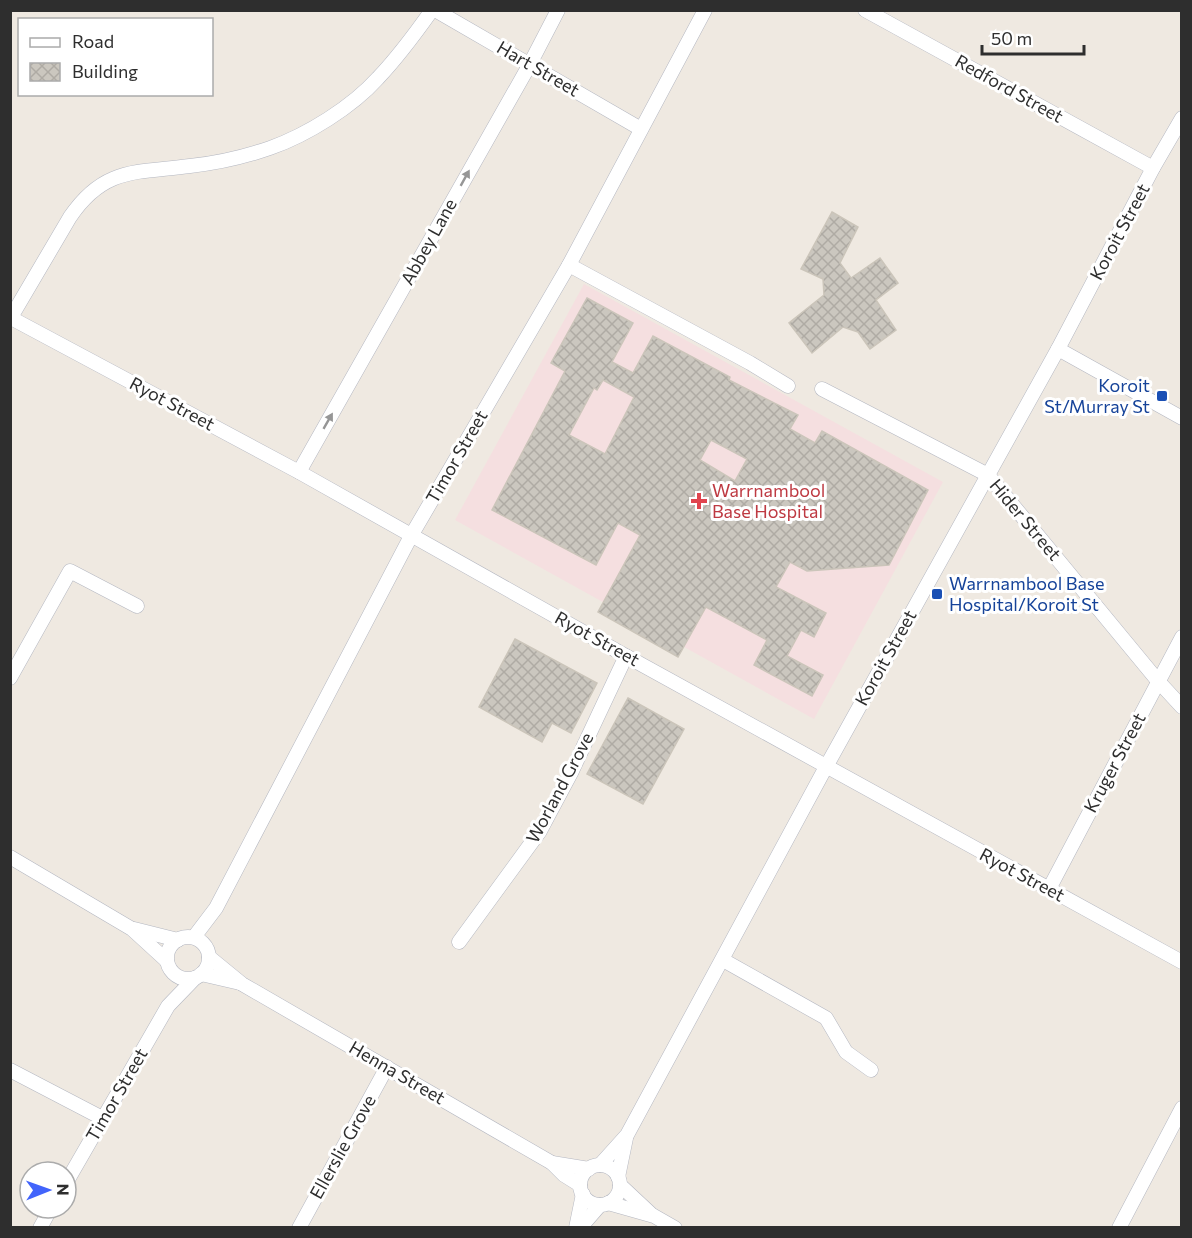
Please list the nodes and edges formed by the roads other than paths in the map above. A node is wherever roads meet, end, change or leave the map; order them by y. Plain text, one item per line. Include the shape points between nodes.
1 (434, 10) edge
2 (558, 10) edge
3 (705, 10) edge
4 (865, 10) edge
5 (530, 64) junction
6 (1182, 118) edge
7 (641, 129) junction
8 (1153, 168) junction
9 (569, 265) junction
10 (11, 318) edge
11 (1058, 349) junction
12 (788, 386) dead end
13 (822, 390) dead end
14 (1182, 418) edge
15 (299, 472) junction
16 (988, 475) junction
17 (411, 536) junction
18 (137, 606) dead end
19 (1182, 637) edge
20 (626, 656) junction
21 (10, 678) edge
22 (1158, 681) junction
23 (1182, 707) edge
24 (827, 765) junction
25 (10, 857) edge
26 (1049, 889) junction
27 (216, 908) junction
28 (132, 929) junction
29 (194, 938) junction
30 (178, 940) junction
31 (459, 942) dead end
32 (208, 952) junction
33 (723, 960) junction
34 (1182, 962) edge
35 (170, 967) junction
36 (198, 976) junction
37 (242, 984) junction
38 (168, 1006) junction
39 (387, 1067) junction
40 (10, 1070) edge
41 (871, 1070) dead end
42 (1182, 1108) edge
43 (104, 1119) junction
44 (627, 1136) junction
45 (78, 1163) edge
46 (552, 1163) junction
47 (595, 1167) junction
48 (619, 1181) junction
49 (581, 1190) junction
50 (604, 1204) junction
51 (654, 1216) junction
52 (299, 1227) edge
53 (578, 1227) edge
54 (675, 1227) edge
55 (1119, 1227) edge

1 - 5 street, Hart Street
1 - 10 street via 376,80 324,121 296,136 222,162 127,173 100,185 75,210
2 - 5 street, Abbey Lane
3 - 7 street, Timor Street
4 - 8 street, Redford Street
5 - 7 street, Hart Street
15 -> 5 street, Abbey Lane
6 - 8 street, Koroit Street
7 - 9 street, Timor Street
8 - 11 street, Koroit Street
9 - 12 street
9 - 17 street, Timor Street
10 - 15 street, Ryot Street
11 - 14 street
11 - 16 street, Koroit Street
13 - 16 street, Hider Street
15 - 17 street, Ryot Street
16 - 22 street, Hider Street
16 - 24 street, Koroit Street
17 - 20 street, Ryot Street
17 - 27 street, Timor Street
18 - 21 street via 70,571
19 - 22 street, Kruger Street
20 - 24 street, Ryot Street
20 - 31 street, Worland Grove via 540,831
22 - 23 street, Hider Street
22 - 26 street, Kruger Street
24 - 26 street, Ryot Street
24 - 33 street, Koroit Street
25 - 28 street
26 - 34 street, Ryot Street
27 - 29 street, Timor Street
27 - 32 street, Timor Street
28 - 30 street
28 - 35 street
29 - 30 street
29 - 32 street
30 - 35 street via 168,951
32 - 36 street via 206,970
32 - 37 street, Henna Street
33 - 41 street via 826,1018 846,1052
33 - 44 street, Koroit Street
35 - 36 street via 183,978
35 - 38 street, Timor Street
36 - 37 street, Henna Street
36 - 38 street, Timor Street
37 - 39 street, Henna Street
38 - 43 street, Timor Street
39 - 46 street, Henna Street
39 - 52 street, Ellerslie Grove
40 - 43 street
42 - 55 street
43 - 45 street, Timor Street
44 - 47 street, Koroit Street
44 - 48 street, Koroit Street
46 - 47 street, Henna Street
46 - 49 street, Henna Street
47 - 48 street via 610,1168
47 - 49 street via 584,1173
48 - 50 street via 617,1196
48 - 51 street
49 - 50 street via 590,1202
49 - 53 street
50 - 51 street
50 - 53 street
51 - 54 street

